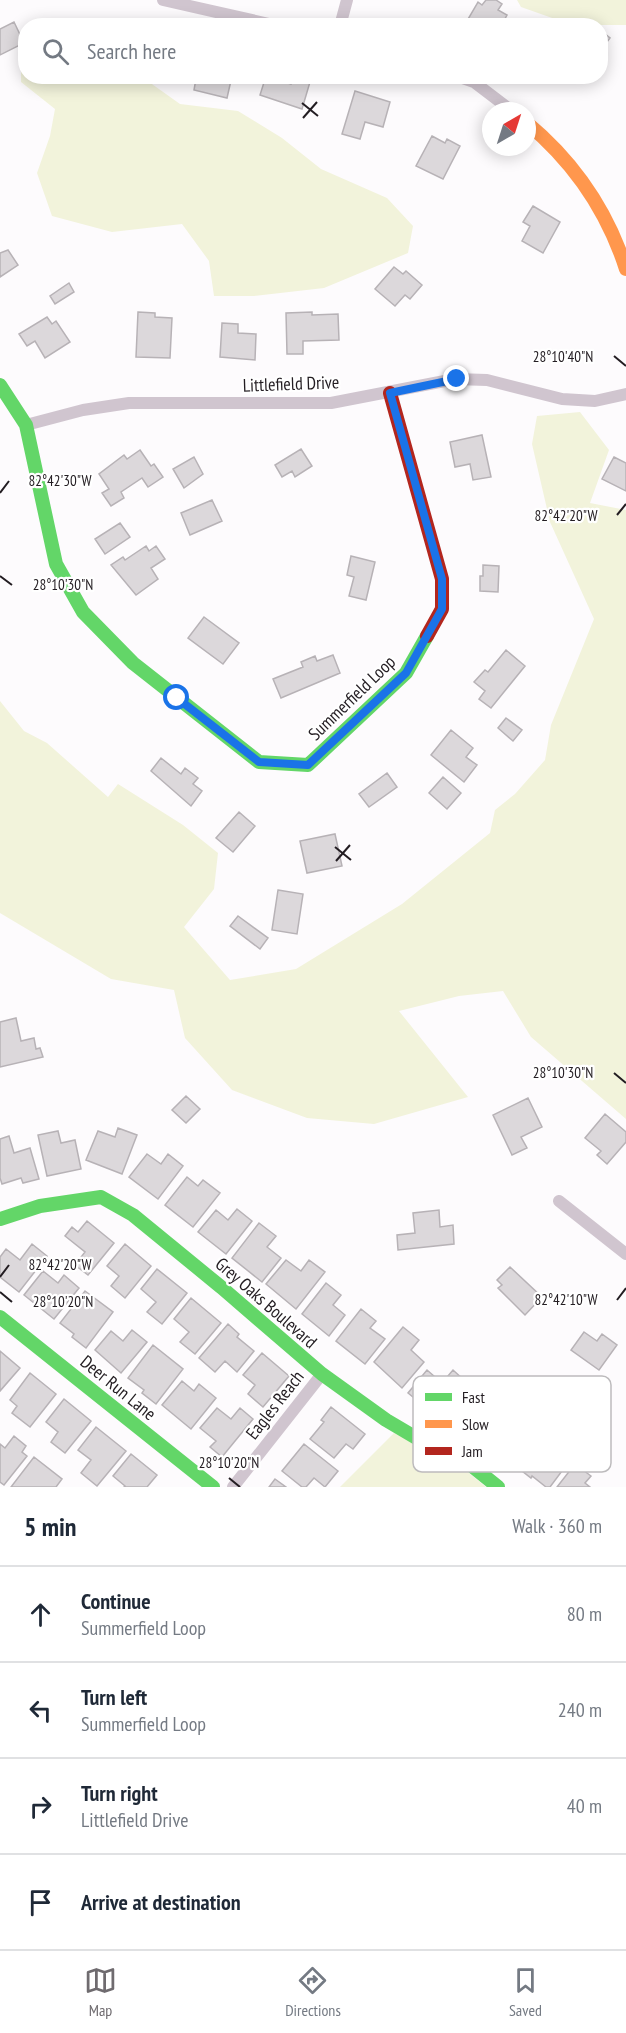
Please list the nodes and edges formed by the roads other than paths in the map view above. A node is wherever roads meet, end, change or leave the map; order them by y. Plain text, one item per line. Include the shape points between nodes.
1 (163, 0) edge
2 (347, 0) edge
3 (243, 18) edge
4 (342, 18) edge
5 (477, 84) edge
6 (500, 102) edge
7 (536, 130) edge
8 (626, 269) edge
9 (0, 385) edge
10 (390, 393) junction
11 (626, 394) edge
12 (26, 424) junction
13 (559, 1201) dead end
14 (0, 1219) edge
15 (626, 1254) edge
16 (0, 1317) edge
17 (322, 1374) junction
18 (413, 1436) edge
19 (479, 1472) edge
20 (213, 1487) edge
21 (233, 1487) edge
22 (498, 1487) edge

1 - 3 street
2 - 4 street
5 - 6 street
7 - 8 street via 575,172 604,213
9 - 12 street, Summerfield Loop
10 - 11 street, Littlefield Drive via 457,379 487,380 562,399 595,401
10 - 12 street, Littlefield Drive via 331,403 129,403
10 - 12 street, Summerfield Loop via 442,579 442,609 406,673 308,765 259,762 133,663 83,612 56,564
13 - 15 street
14 - 17 street, Grey Oaks Boulevard via 39,1206 101,1197 133,1215
16 - 20 street, Deer Run Lane
17 - 18 street, Grey Oaks Boulevard
17 - 21 street, Eagles Reach
19 - 22 street, Grey Oaks Boulevard

